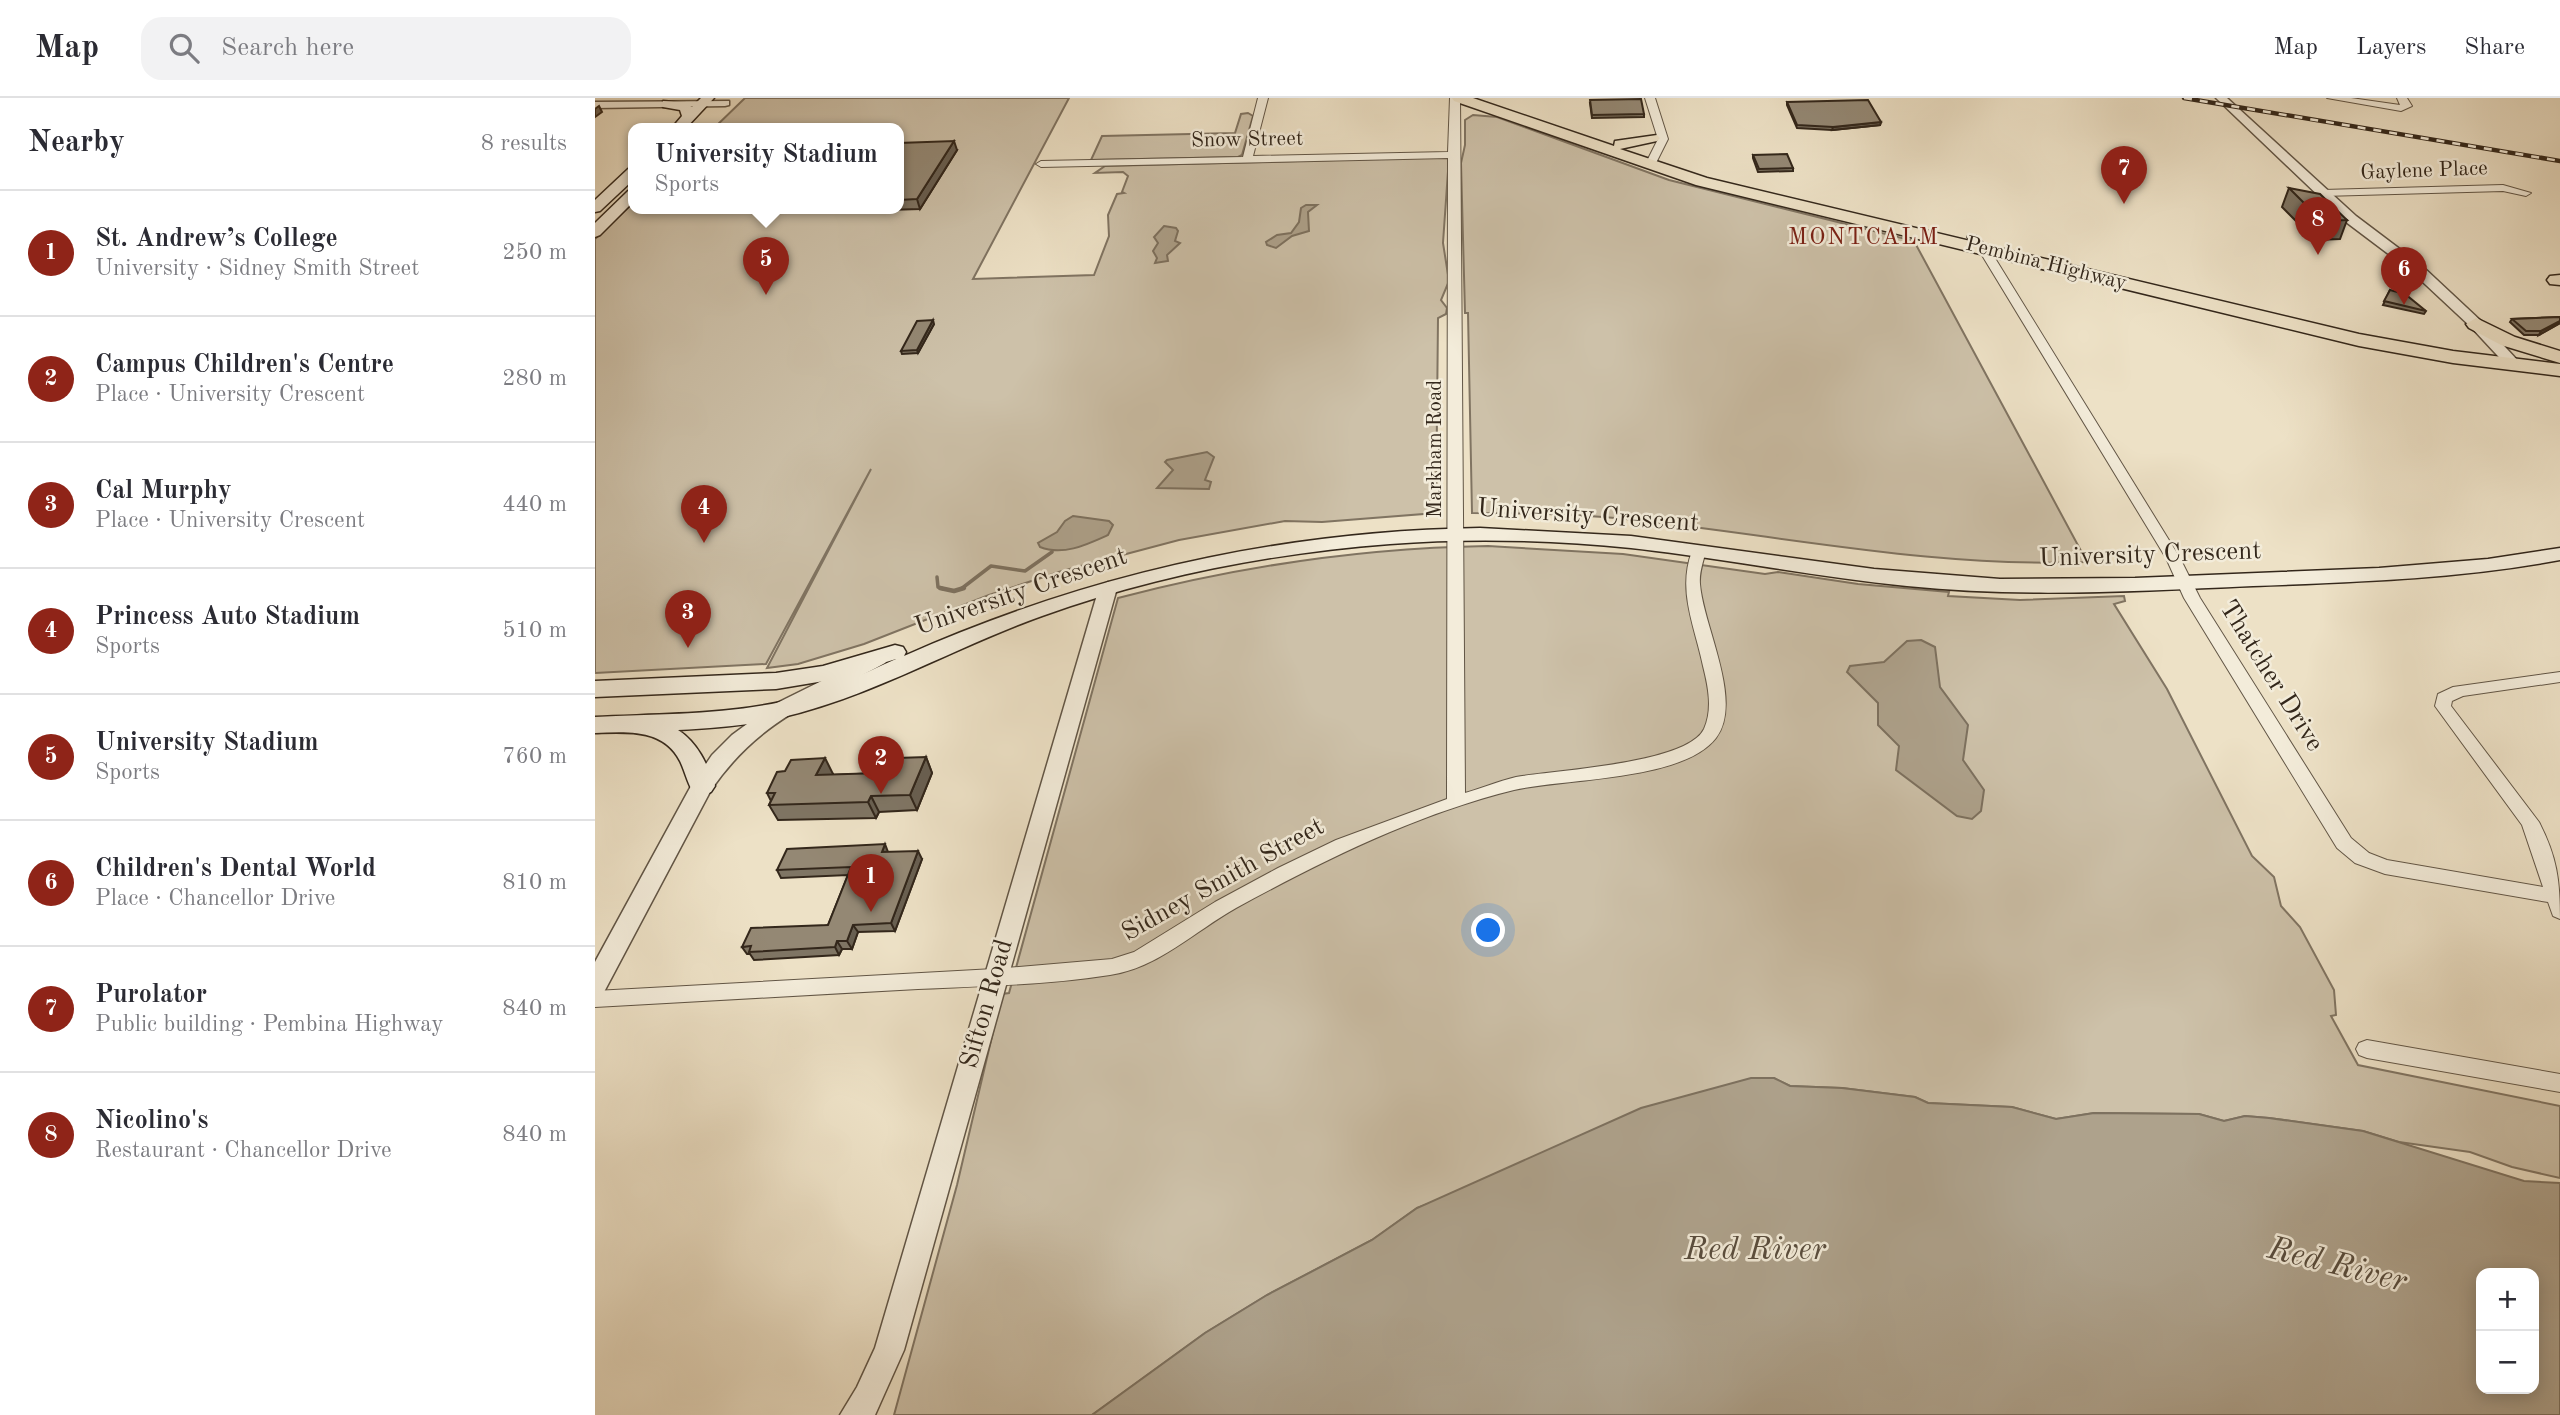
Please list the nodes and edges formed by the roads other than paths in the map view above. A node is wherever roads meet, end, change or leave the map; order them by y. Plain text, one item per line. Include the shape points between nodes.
1 (1263, 98) edge
2 (1457, 98) edge
3 (1650, 98) edge
4 (2221, 98) edge
5 (2332, 98) edge
6 (2402, 98) edge
7 (670, 100) edge
8 (705, 100) edge
9 (727, 100) edge
10 (595, 103) edge
11 (1490, 104) edge
12 (689, 117) junction
13 (1456, 117) junction
14 (706, 121) dead end
15 (683, 123) edge
16 (1648, 150) junction
17 (1453, 155) junction
18 (1247, 159) junction
19 (1041, 164) dead end
20 (628, 177) edge
21 (2323, 193) junction
22 (2526, 193) dead end
23 (628, 199) edge
24 (595, 208) edge
25 (595, 232) edge
26 (1978, 243) junction
27 (2465, 332) junction
28 (2433, 343) junction
29 (2501, 358) junction
30 (2560, 358) edge
31 (2560, 370) edge
32 (1456, 529) junction
33 (2560, 540) edge
34 (1699, 551) junction
35 (2560, 554) edge
36 (2182, 577) junction
37 (1108, 588) junction
38 (879, 659) junction
39 (2560, 677) edge
40 (595, 689) edge
41 (776, 710) junction
42 (638, 722) junction
43 (595, 725) edge
44 (702, 786) junction
45 (1456, 801) junction
46 (2559, 901) edge
47 (996, 971) junction
48 (595, 985) edge
49 (595, 999) edge
50 (2367, 1049) dead end
51 (2560, 1083) edge
52 (856, 1415) edge

1 - 18 street
2 - 11 main road, Pembina Highway
2 - 13 street, Markham Road
3 - 16 street
4 - 21 street
5 - 6 street via 2401,108 2407,106
7 - 8 street
7 - 10 street
7 - 12 main road via 685,107
8 - 9 street
8 - 12 main road
9 - 14 main road
11 - 13 main road
11 - 16 main road, Pembina Highway
11 - 16 main road, Pembina Highway
12 - 15 main road
13 - 17 street, Markham Road
16 - 26 main road, Pembina Highway via 1711,175
17 - 18 street, Snow Street
17 - 32 street, Markham Road
18 - 19 street, Snow Street
20 - 24 main road
21 - 22 street, Gaylene Place via 2503,188
21 - 27 street
23 - 25 main road
26 - 28 main road, Pembina Highway
26 - 29 main road, Pembina Highway via 2360,340
26 - 36 street, Thatcher Drive
27 - 28 main road
27 - 29 street
27 - 30 main road
28 - 29 main road, Pembina Highway
29 - 30 main road, Pembina Highway
29 - 31 main road, Pembina Highway
32 - 34 main road, University Crescent
32 - 36 main road, University Crescent via 1607,528 1959,572
32 - 37 main road, University Crescent via 1274,551
32 - 38 main road, University Crescent via 1319,534 1153,564 1024,602
32 - 45 street, Markham Road
33 - 36 main road, University Crescent via 2425,561
34 - 36 main road, University Crescent via 1882,577 1976,585 2049,587
34 - 45 street, Sidney Smith Street via 1693,593 1719,705 1700,747 1678,759 1537,779
35 - 36 main road, University Crescent via 2426,572
36 - 46 street, Thatcher Drive via 2344,843 2362,858 2385,867
37 - 41 main road, University Crescent via 991,627 828,695
37 - 47 street, Sifton Road
38 - 40 main road, University Crescent via 776,681
38 - 41 street
39 - 46 street via 2459,691 2444,698 2443,706 2530,822
41 - 42 main road, University Crescent via 736,718
41 - 44 street via 731,745
42 - 43 main road, University Crescent
42 - 44 main road via 687,749
44 - 48 street
45 - 47 street, Sidney Smith Street via 1302,864 1132,961 1112,967
47 - 49 street, Sidney Smith Street
47 - 52 street, Sifton Road via 888,1350
50 - 51 street

